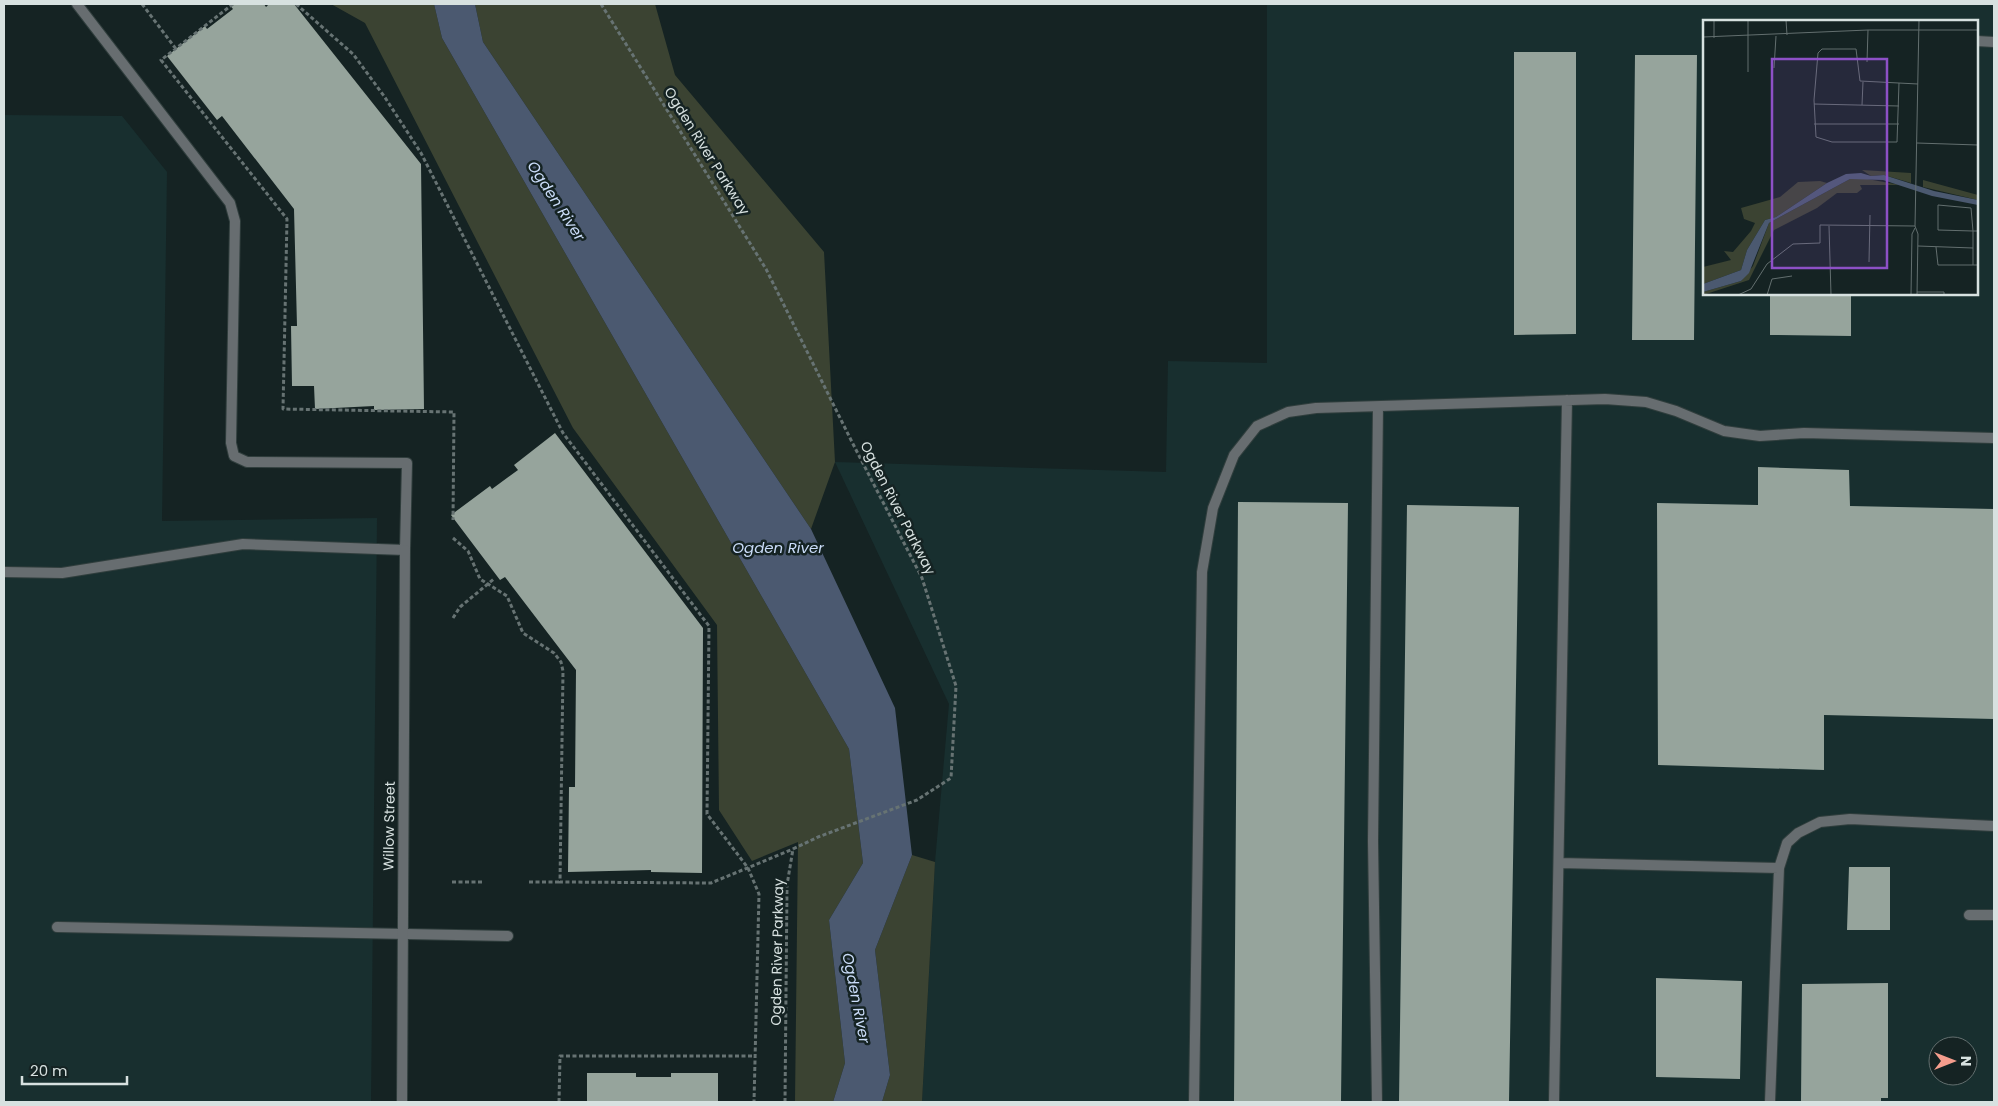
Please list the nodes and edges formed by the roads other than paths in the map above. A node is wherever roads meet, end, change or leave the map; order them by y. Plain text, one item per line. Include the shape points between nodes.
1 (78, 4) edge
2 (1978, 42) edge
3 (1994, 42) edge
4 (1567, 400) junction
5 (1378, 407) junction
6 (1994, 438) edge
7 (405, 550) junction
8 (4, 572) edge
9 (1994, 826) edge
10 (1559, 863) junction
11 (1779, 868) junction
12 (1969, 915) dead end
13 (1994, 915) edge
14 (57, 927) dead end
15 (402, 934) junction
16 (508, 936) dead end
17 (402, 1102) edge
18 (1194, 1102) edge
19 (1377, 1102) edge
20 (1554, 1102) edge
21 (1770, 1102) edge

1 - 7 street, Willow Street via 230,203 235,221 231,443 234,456 247,462 407,463
2 - 3 street
4 - 5 street
4 - 6 street via 1646,402 1724,431 1760,436 1804,432
4 - 10 street
5 - 18 street via 1288,412 1257,426 1234,455 1213,508 1202,572
5 - 19 street via 1373,841
7 - 8 street via 243,544 62,573
7 - 15 street, Willow Street
9 - 11 street via 1850,819 1820,822 1798,833 1787,843
10 - 11 street
10 - 20 street
11 - 21 street
12 - 13 street
14 - 15 street
15 - 16 street
15 - 17 street, Willow Street

